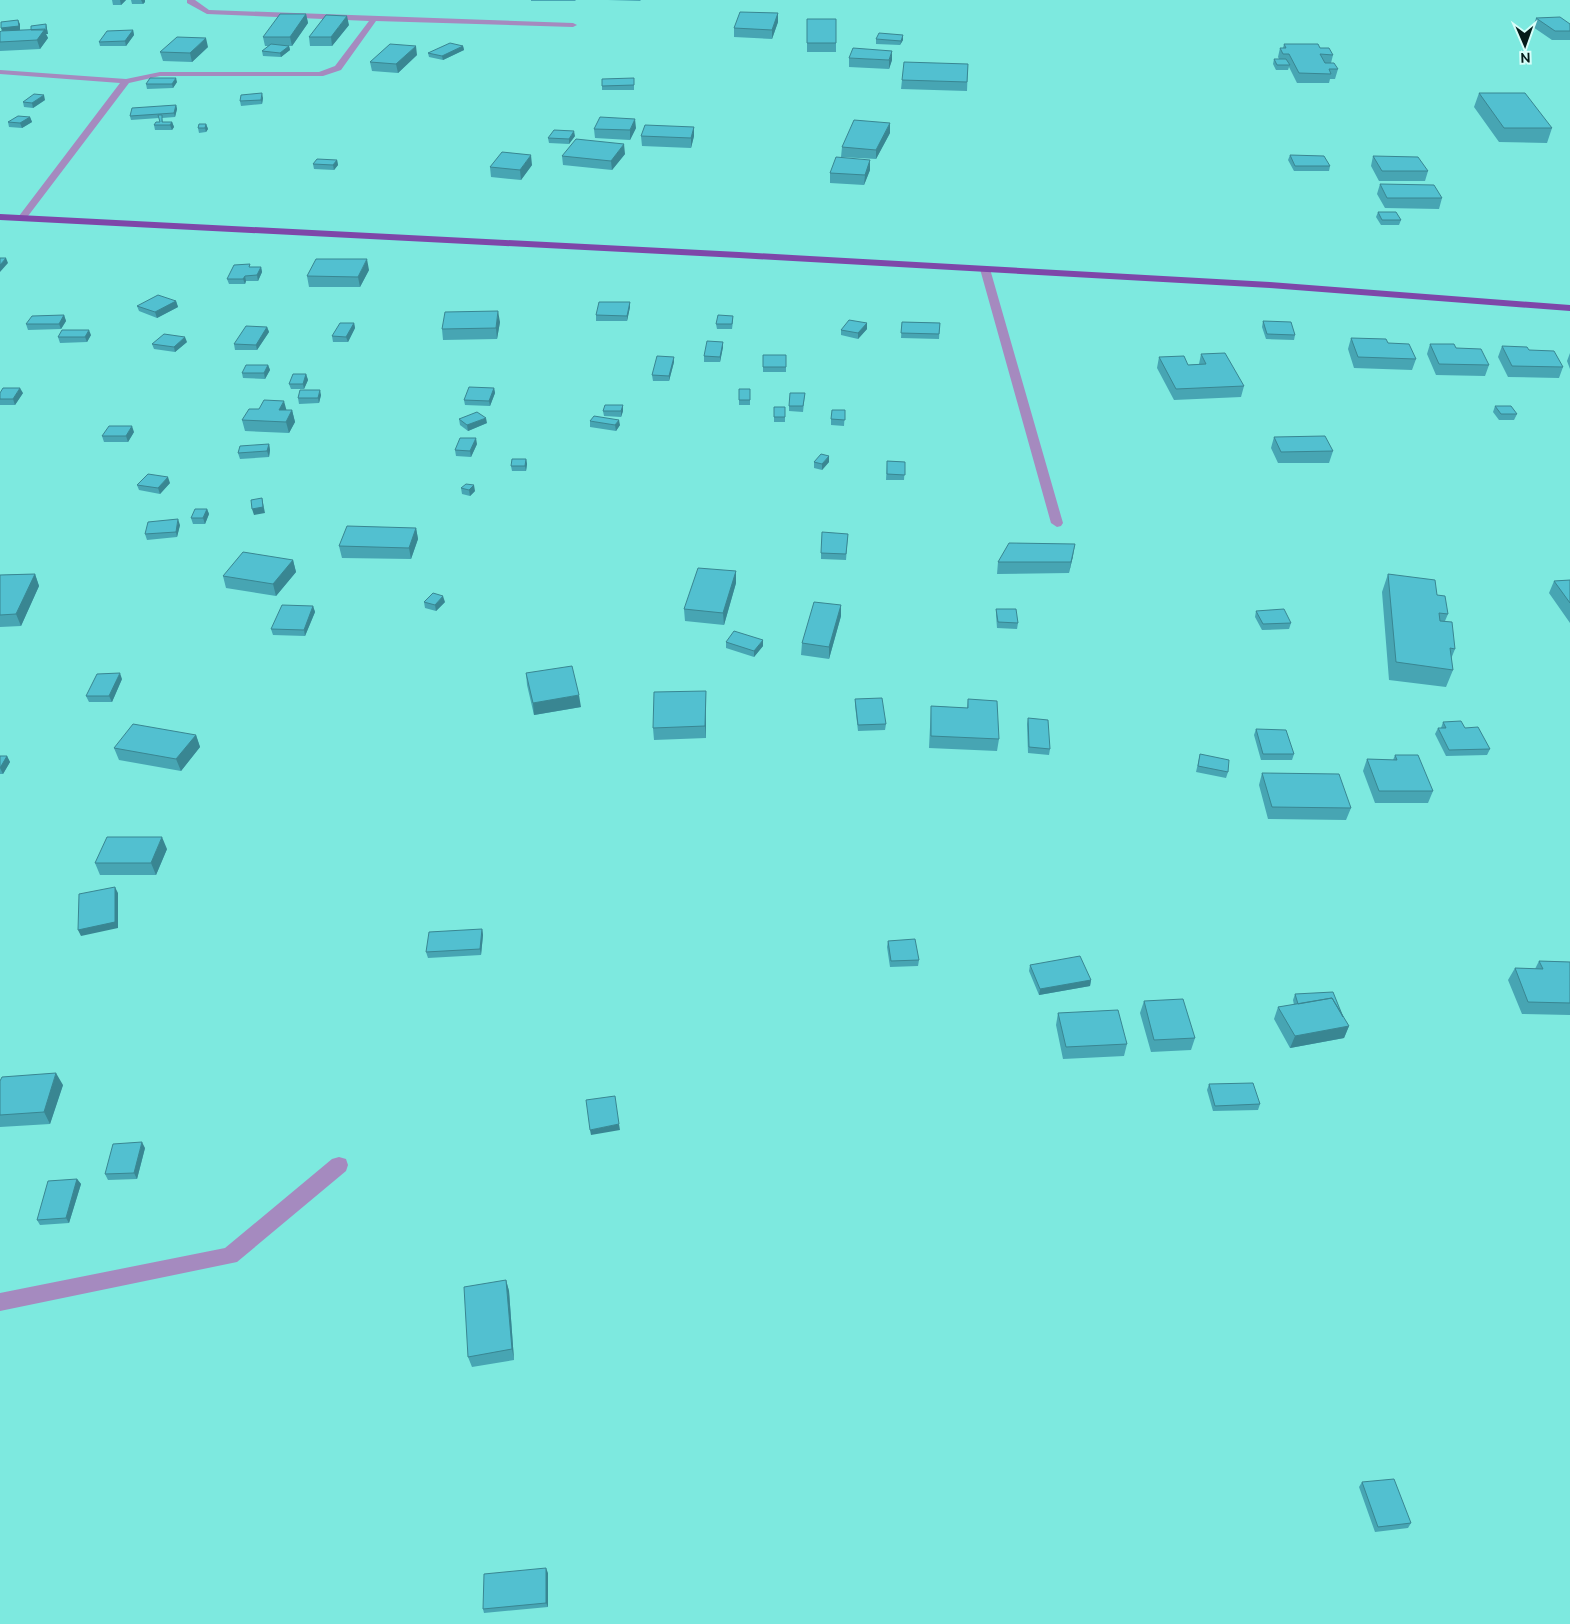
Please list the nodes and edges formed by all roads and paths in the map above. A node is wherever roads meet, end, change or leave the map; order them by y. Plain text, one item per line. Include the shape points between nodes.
1 (191, 0) edge
2 (374, 18) junction
3 (572, 25) dead end
4 (0, 72) edge
5 (126, 81) junction
6 (0, 217) edge
7 (22, 218) junction
8 (985, 270) junction
9 (1570, 308) edge
10 (1057, 523) dead end
11 (339, 1165) dead end
12 (0, 1302) edge

1 - 2 street via 207,12
2 - 3 street
2 - 5 street via 338,68 320,74 160,74
4 - 5 street
5 - 7 street
6 - 7 main road
7 - 8 main road
8 - 9 main road via 1270,285
8 - 10 street
11 - 12 street via 230,1256

